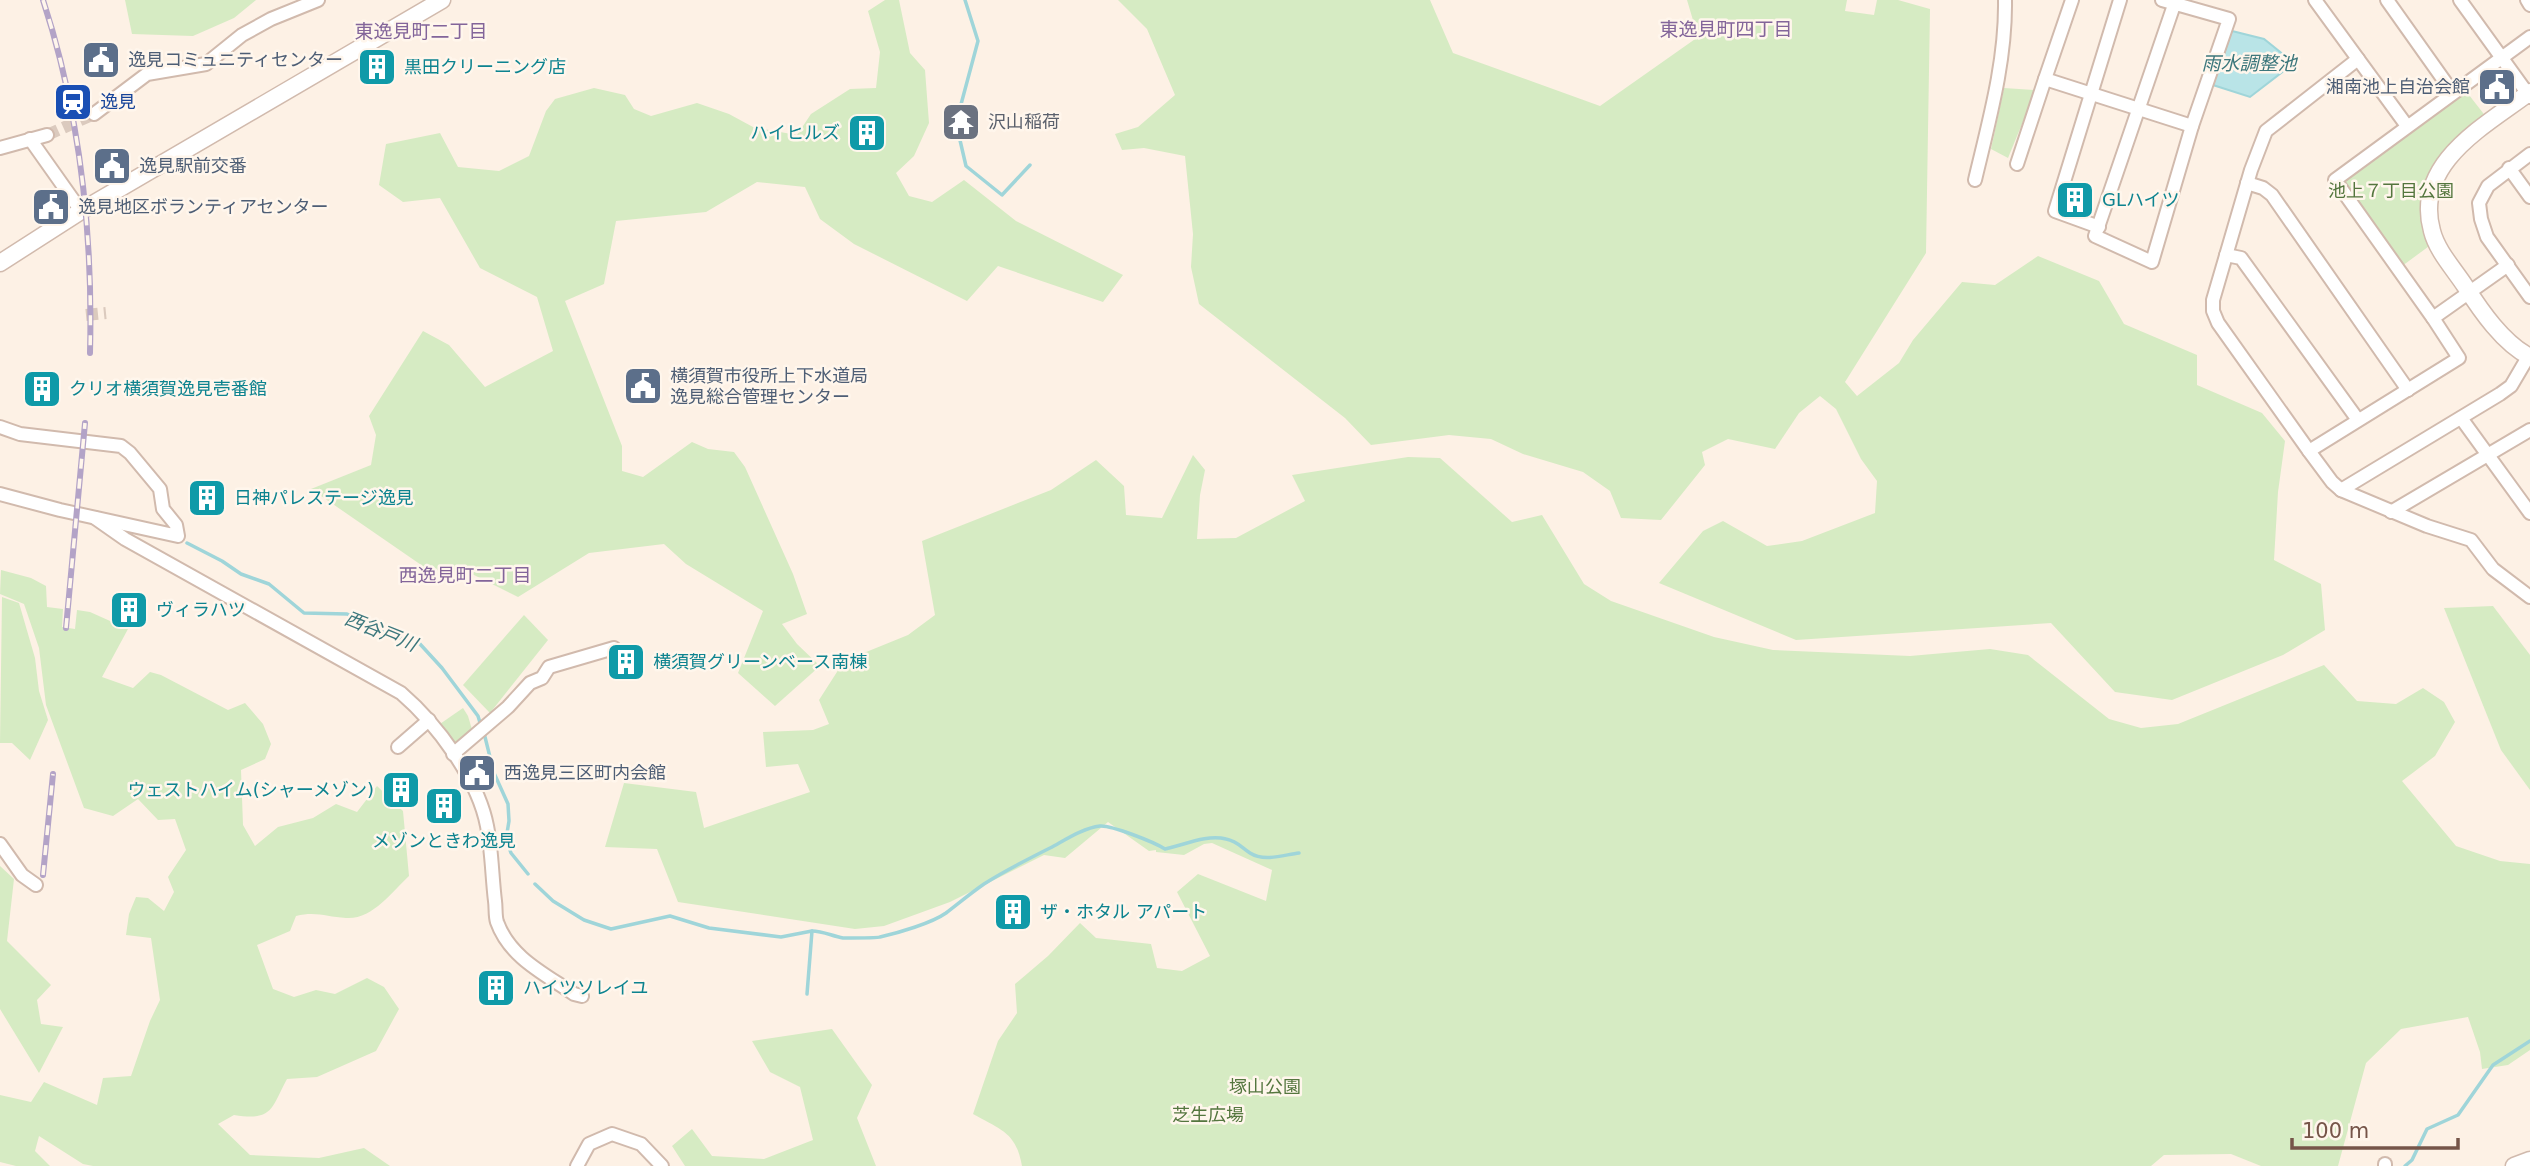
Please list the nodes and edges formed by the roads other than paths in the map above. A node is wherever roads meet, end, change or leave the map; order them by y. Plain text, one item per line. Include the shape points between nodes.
1 (318, 0) edge
2 (442, 0) edge
3 (2005, 0) edge
4 (2072, 0) edge
5 (2120, 0) edge
6 (2315, 0) edge
7 (2387, 0) edge
8 (2460, 0) edge
9 (2527, 0) edge
10 (2168, 2) edge
11 (2530, 5) edge
12 (2530, 37) edge
13 (2502, 57) junction
14 (2358, 59) junction
15 (2045, 79) junction
16 (2091, 93) junction
17 (2453, 93) junction
18 (2529, 94) edge
19 (2137, 111) junction
20 (94, 114) tunnel mouth
21 (2407, 126) junction
22 (2192, 127) junction
23 (47, 135) tunnel mouth
24 (30, 139) junction
25 (0, 148) edge
26 (2530, 154) edge
27 (2017, 164) dead end
28 (2510, 168) junction
29 (1975, 180) dead end
30 (2247, 183) junction
31 (2530, 197) edge
32 (81, 211) junction
33 (2099, 227) junction
34 (2226, 255) junction
35 (0, 263) edge
36 (2508, 265) junction
37 (2469, 293) junction
38 (2530, 297) edge
39 (2433, 317) junction
40 (2529, 357) edge
41 (2408, 390) junction
42 (2460, 418) junction
43 (2358, 420) junction
44 (0, 427) edge
45 (2530, 430) edge
46 (2309, 451) junction
47 (2486, 454) junction
48 (2341, 490) junction
49 (0, 494) edge
50 (2391, 512) junction
51 (2530, 513) edge
52 (95, 518) junction
53 (2530, 597) edge
54 (614, 648) dead end
55 (429, 720) junction
56 (398, 747) dead end
57 (453, 754) junction
58 (0, 844) edge
59 (36, 885) dead end
60 (582, 996) dead end
61 (2530, 1160) edge
62 (577, 1166) edge
63 (662, 1166) edge
64 (2514, 1166) edge

1 - 20 street via 242,35 206,64 147,74
2 - 32 street
3 - 29 street via 2001,68
4 - 15 street
5 - 16 street
6 - 14 street
7 - 17 street
8 - 13 street
9 - 11 street
10 - 19 street
10 - 22 street via 2229,19
12 - 13 street
13 - 17 street
13 - 18 street
14 - 21 street
14 - 30 street via 2266,131
15 - 16 street
15 - 27 street
16 - 19 street
16 - 33 street via 2055,211
17 - 21 street
18 - 37 street via 2458,146 2441,166 2431,189 2432,231
19 - 22 street
19 - 33 street
21 - 39 street via 2335,180
22 - 33 street via 2152,262 2095,236
23 - 24 street
24 - 25 street
24 - 32 street
26 - 28 street
28 - 31 street
28 - 36 street via 2488,186 2479,203 2487,236
30 - 34 street
30 - 41 street via 2272,195
32 - 35 street
34 - 43 street via 2241,258
34 - 46 street via 2213,300 2218,323
36 - 37 street
36 - 38 street
37 - 39 street
37 - 40 street via 2513,346
39 - 41 street via 2459,358
40 - 42 street via 2511,386
41 - 43 street
42 - 47 street
42 - 48 street
43 - 46 street
44 - 52 street via 26,435 121,446 159,489 163,509 176,525 178,536
45 - 47 street
46 - 48 street
47 - 50 street
47 - 51 street
48 - 50 street
49 - 52 street
50 - 53 street via 2471,540 2493,569
52 - 55 street via 401,693
54 - 57 street via 549,667
55 - 56 street
55 - 57 street
57 - 60 street via 479,799 487,826 496,921 530,966
58 - 59 street via 22,875
61 - 64 street
62 - 63 street via 589,1144 611,1134 641,1144

